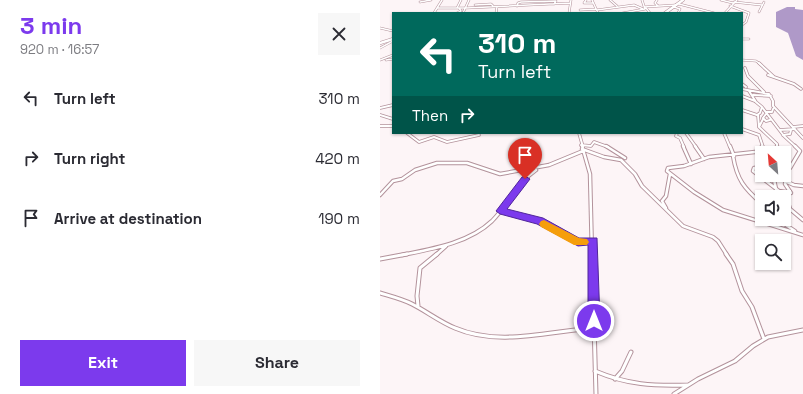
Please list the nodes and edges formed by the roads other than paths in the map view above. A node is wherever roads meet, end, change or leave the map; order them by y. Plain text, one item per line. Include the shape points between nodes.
1 (431, 0) edge
2 (442, 0) edge
3 (461, 0) edge
4 (469, 0) edge
5 (484, 0) edge
6 (546, 0) edge
7 (571, 0) edge
8 (586, 0) edge
9 (592, 0) edge
10 (610, 0) edge
11 (642, 0) edge
12 (657, 0) edge
13 (683, 0) edge
14 (721, 0) edge
15 (737, 0) edge
16 (477, 1) dead end
17 (533, 1) edge
18 (420, 2) dead end
19 (764, 2) dead end
20 (570, 3) junction
21 (593, 3) junction
22 (734, 3) junction
23 (490, 4) junction
24 (554, 4) junction
25 (475, 5) junction
26 (676, 5) junction
27 (762, 5) junction
28 (493, 6) dead end
29 (518, 6) junction
30 (658, 6) junction
31 (730, 6) junction
32 (497, 7) junction
33 (618, 7) junction
34 (437, 8) junction
35 (458, 8) junction
36 (466, 8) junction
37 (474, 8) junction
38 (645, 8) junction
39 (580, 10) dead end
40 (596, 10) junction
41 (435, 12) edge
42 (459, 12) edge
43 (464, 12) edge
44 (496, 12) edge
45 (569, 12) edge
46 (635, 12) edge
47 (649, 12) edge
48 (666, 12) edge
49 (678, 12) edge
50 (708, 12) edge
51 (726, 12) edge
52 (759, 12) dead end
53 (743, 24) edge
54 (380, 28) edge
55 (392, 31) edge
56 (743, 39) edge
57 (748, 39) dead end
58 (392, 40) edge
59 (392, 41) edge
60 (380, 43) edge
61 (380, 48) edge
62 (392, 55) edge
63 (392, 59) edge
64 (380, 60) edge
65 (743, 60) edge
66 (749, 60) junction
67 (753, 63) dead end
68 (746, 68) dead end
69 (768, 76) dead end
70 (773, 76) junction
71 (743, 85) edge
72 (746, 87) dead end
73 (801, 89) dead end
74 (743, 90) edge
75 (749, 90) junction
76 (765, 92) junction
77 (752, 95) junction
78 (743, 96) edge
79 (771, 96) junction
80 (755, 101) junction
81 (392, 105) edge
82 (762, 107) junction
83 (380, 108) edge
84 (773, 109) dead end
85 (743, 110) edge
86 (766, 113) junction
87 (380, 115) edge
88 (758, 115) junction
89 (392, 119) edge
90 (763, 119) junction
91 (770, 120) junction
92 (380, 126) edge
93 (392, 126) edge
94 (803, 126) edge
95 (759, 127) junction
96 (794, 128) junction
97 (743, 129) edge
98 (780, 130) junction
99 (791, 130) junction
100 (408, 134) edge
101 (579, 134) edge
102 (677, 134) edge
103 (687, 134) edge
104 (724, 134) edge
105 (782, 134) junction
106 (479, 136) dead end
107 (803, 138) edge
108 (581, 145) junction
109 (777, 146) edge
110 (583, 150) junction
111 (734, 156) junction
112 (625, 158) dead end
113 (704, 159) junction
114 (691, 164) junction
115 (791, 167) edge
116 (539, 168) junction
117 (670, 174) junction
118 (767, 182) edge
119 (774, 182) edge
120 (787, 182) edge
121 (803, 186) edge
122 (776, 189) joint
123 (380, 195) edge
124 (755, 197) edge
125 (668, 210) junction
126 (791, 210) edge
127 (500, 211) junction
128 (803, 220) edge
129 (787, 226) edge
130 (797, 233) junction
131 (803, 235) edge
132 (593, 241) junction
133 (448, 245) junction
134 (380, 259) edge
135 (380, 293) edge
136 (418, 307) junction
137 (594, 328) junction
138 (803, 330) edge
139 (764, 339) junction
140 (630, 352) dead end
141 (595, 371) junction
142 (615, 379) junction
143 (688, 385) junction
144 (596, 394) edge
145 (674, 394) edge

1 - 18 street
2 - 34 street
3 - 35 street
4 - 36 street
5 - 23 street
6 - 17 street
6 - 24 street via 556,1
7 - 20 street
8 - 21 street via 584,3
9 - 21 street
10 - 33 street
11 - 38 street
12 - 30 street via 655,3
13 - 26 highway
14 - 22 street
15 - 22 street
16 - 25 street
17 - 29 street via 519,2
19 - 27 street
20 - 24 street
20 - 45 street
21 - 40 street
22 - 27 street
22 - 31 street
23 - 25 street
23 - 28 street
24 - 29 street
25 - 37 street
26 - 30 street
26 - 48 highway
26 - 49 street via 680,9
26 - 50 street
27 - 52 street
29 - 32 street
30 - 38 street
31 - 51 street
31 - 53 street via 749,13
32 - 37 street
32 - 44 street
33 - 38 street via 634,5
33 - 40 street
34 - 35 street
34 - 41 street
35 - 36 street
35 - 42 street via 461,11
36 - 37 street
36 - 43 street
38 - 46 street
38 - 47 street
39 - 40 street
54 - 55 street
56 - 57 street
58 - 60 highway
59 - 61 street
62 - 64 street
63 - 64 street
65 - 66 street
66 - 67 street
66 - 70 street via 756,60
68 - 76 street via 748,76
69 - 70 street
70 - 73 street
71 - 72 street
74 - 75 street
75 - 76 street
75 - 77 street
76 - 79 street
77 - 79 street
77 - 80 street
78 - 80 street
79 - 96 street via 773,106
80 - 82 street
81 - 83 street
82 - 86 street
82 - 88 street
84 - 86 street via 772,112
85 - 88 street
86 - 90 street
86 - 91 street
87 - 89 street
88 - 95 street
90 - 91 street
90 - 95 street
91 - 98 street
92 - 93 street
94 - 96 street
95 - 109 street
96 - 99 street
96 - 107 street
97 - 111 street via 759,135 764,151
98 - 99 street
98 - 105 street
99 - 105 street via 790,134
100 - 106 street via 419,142 434,137 447,142
101 - 108 street
102 - 114 street
103 - 113 street
104 - 111 street
105 - 115 street via 800,151
108 - 110 street
108 - 112 street via 591,146 598,142
110 - 116 street
110 - 125 street via 621,160 642,186
110 - 132 street via 590,174
111 - 113 street
111 - 124 street via 736,174
113 - 114 street
114 - 117 street via 668,168
116 - 123 street via 500,174 467,163 437,163 415,170 402,179 393,180
116 - 127 street via 525,179
117 - 125 street via 666,196 662,201
117 - 130 street via 690,190 722,209
118 - 122 street
119 - 122 street
120 - 121 street
125 - 139 street via 683,226 713,237 723,247 733,264
126 - 128 street
127 - 132 street via 539,221 578,242
127 - 133 street via 487,225
129 - 130 street
130 - 131 street
132 - 137 street
133 - 134 street
133 - 136 street via 420,268
135 - 136 street
136 - 137 street via 455,328 506,338 524,338 562,330
137 - 141 street
138 - 139 street
139 - 143 street via 735,361
140 - 142 street via 622,371
141 - 142 street
141 - 144 street
142 - 143 street via 636,385
143 - 145 street

